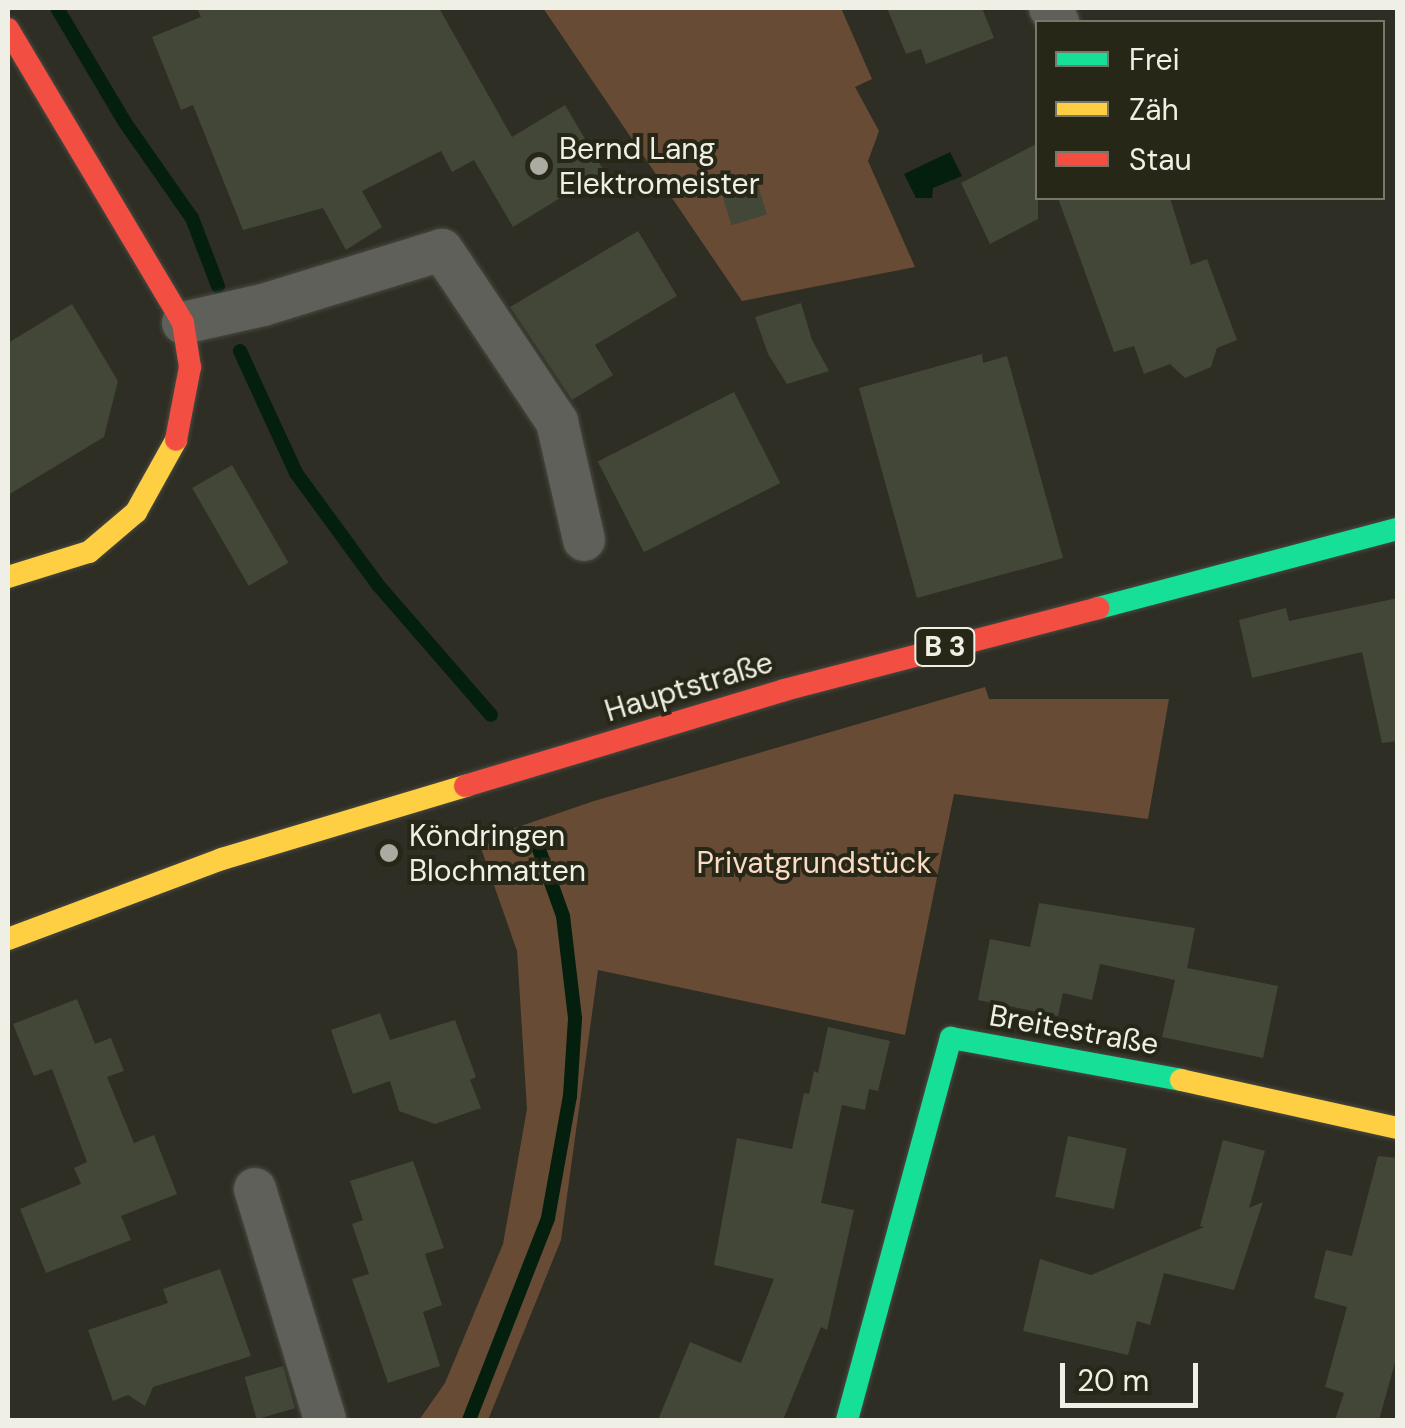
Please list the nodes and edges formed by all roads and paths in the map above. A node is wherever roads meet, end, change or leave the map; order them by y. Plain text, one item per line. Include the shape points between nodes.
1 (8, 29) edge
2 (183, 323) junction
3 (1398, 529) edge
4 (584, 540) dead end
5 (8, 578) edge
6 (8, 939) edge
7 (1398, 1128) edge
8 (255, 1188) dead end
9 (325, 1420) edge
10 (847, 1420) edge

1 - 2 street
2 - 4 street via 442,250 557,422
2 - 5 street via 190,367 174,450 136,512 89,552
3 - 6 street, Hauptstraße / B 3 via 766,695 222,859
7 - 10 street, Breitestraße via 951,1038
8 - 9 street

